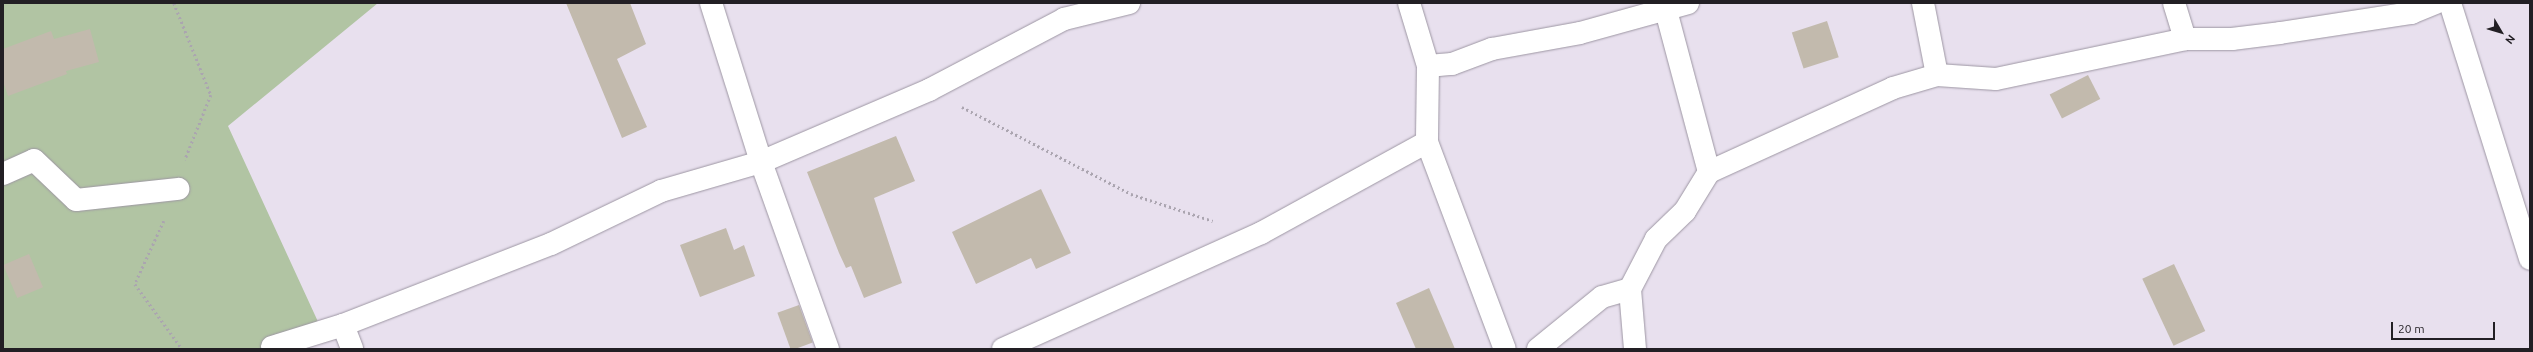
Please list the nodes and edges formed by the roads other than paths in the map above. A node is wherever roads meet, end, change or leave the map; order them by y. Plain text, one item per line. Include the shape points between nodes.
1 (711, 3) edge
2 (1129, 3) edge
3 (1409, 3) edge
4 (1688, 3) edge
5 (1922, 3) edge
6 (2174, 3) edge
7 (2438, 3) edge
8 (1665, 7) edge
9 (2185, 39) junction
10 (1428, 66) junction
11 (1937, 75) junction
12 (1427, 142) junction
13 (761, 162) junction
14 (1709, 172) junction
15 (3, 174) edge
16 (178, 189) road end
17 (2530, 259) edge
18 (1630, 289) junction
19 (343, 325) junction
20 (272, 347) dead end
21 (352, 349) edge
22 (828, 349) edge
23 (1004, 349) edge
24 (1505, 349) edge
25 (1538, 349) edge
26 (1635, 349) edge

1 - 13 street
2 - 13 street via 1064,19 929,90
3 - 10 street
4 - 8 street
5 - 11 street
6 - 9 street
7 - 9 street via 2411,13 2280,33 2232,39
7 - 17 street
8 - 10 street via 1580,33 1492,49 1452,64
8 - 14 street
9 - 11 street via 1996,79
10 - 12 street
11 - 14 street via 1893,88
12 - 23 street via 1261,233
12 - 24 street
13 - 19 street via 661,191 551,244
13 - 22 street
14 - 18 street via 1685,211 1656,239
15 - 16 street via 34,160 76,200
18 - 25 street via 1602,297
18 - 26 street
19 - 20 street
19 - 21 street

